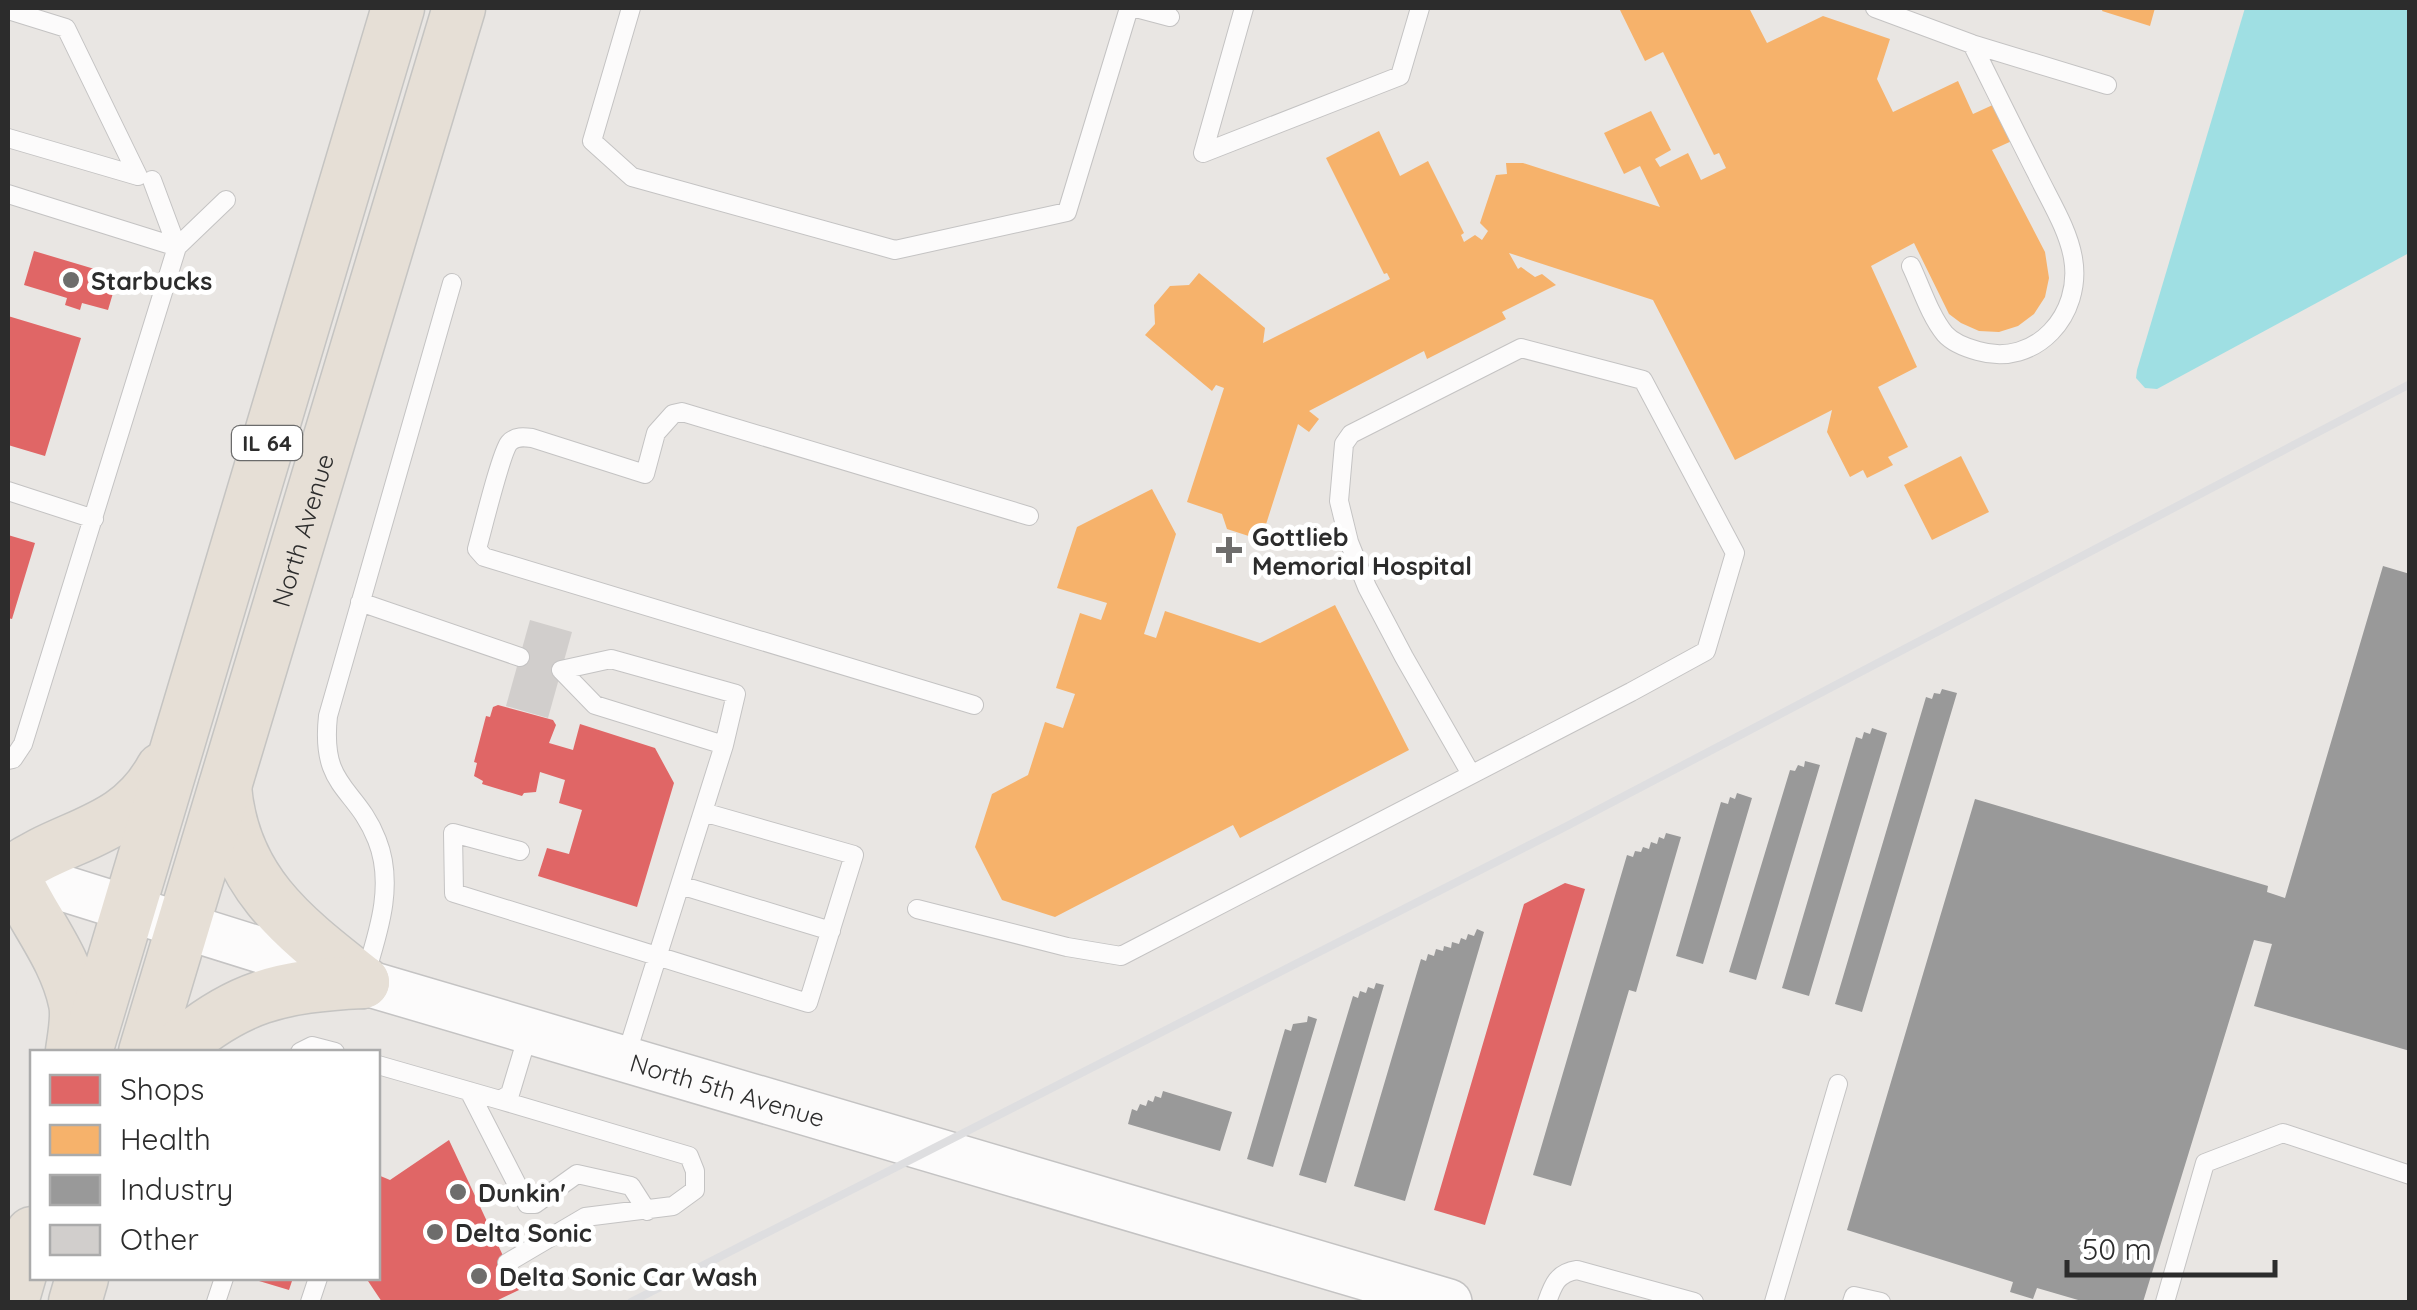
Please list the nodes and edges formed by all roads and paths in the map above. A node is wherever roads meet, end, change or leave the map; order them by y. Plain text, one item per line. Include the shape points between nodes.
1 (73, 8) edge
2 (398, 8) edge
3 (459, 8) edge
4 (632, 8) edge
5 (1132, 8) edge
6 (1244, 8) edge
7 (1420, 8) edge
8 (1875, 8) edge
9 (8, 10) edge
10 (1170, 17) dead end
11 (66, 28) junction
12 (1972, 44) junction
13 (2107, 85) dead end
14 (8, 138) edge
15 (152, 180) dead end
16 (8, 194) edge
17 (226, 200) dead end
18 (177, 246) junction
19 (1911, 266) dead end
20 (452, 283) dead end
21 (8, 492) edge
22 (1029, 516) dead end
23 (94, 519) junction
24 (360, 602) junction
25 (520, 657) dead end
26 (974, 705) dead end
27 (178, 738) junction
28 (724, 745) junction
29 (8, 760) edge
30 (1471, 774) junction
31 (224, 784) junction
32 (703, 812) junction
33 (520, 851) dead end
34 (10, 871) edge
35 (680, 885) junction
36 (128, 908) junction
37 (916, 909) dead end
38 (182, 925) junction
39 (831, 931) junction
40 (657, 958) junction
41 (363, 982) junction
42 (529, 1031) junction
43 (72, 1050) edge
44 (87, 1050) edge
45 (146, 1050) edge
46 (175, 1050) edge
47 (625, 1059) junction
48 (380, 1072) edge
49 (1838, 1084) dead end
50 (469, 1091) junction
51 (500, 1100) junction
52 (2410, 1176) edge
53 (647, 1212) junction
54 (30, 1241) edge
55 (507, 1263) dead end
56 (12, 1302) edge
57 (1449, 1302) edge
58 (1547, 1302) edge
59 (1694, 1302) edge
60 (1774, 1302) edge
61 (1852, 1302) edge
62 (1881, 1302) edge
63 (2165, 1302) edge

1 - 11 lane
2 - 27 main road, IL 64
3 - 31 main road, North Avenue / IL 64
4 - 5 lane via 592,142 632,177 895,250 1067,212
5 - 10 lane
6 - 7 lane via 1203,153 1400,76
8 - 12 lane
9 - 11 lane
11 - 14 lane via 138,176
12 - 13 lane
12 - 19 lane via 2062,226 2073,259 2068,311 2030,348 2000,355 1965,347 1946,335
15 - 18 lane
16 - 18 lane
17 - 18 lane
18 - 23 lane
20 - 24 lane
21 - 23 lane
22 - 26 lane via 682,412 656,432 645,474 517,438 508,444 493,492 477,549 484,557
23 - 29 lane via 23,744
24 - 25 lane
24 - 41 lane via 326,736 333,774 378,841 382,864 384,906
27 - 34 main road via 150,790 120,818
27 - 36 main road, IL 64
28 - 28 lane via 736,694 611,659 561,670 595,706
28 - 32 lane
30 - 30 lane via 1706,652 1735,553 1643,380 1521,348 1351,434 1344,444 1338,501 1349,542
30 - 37 lane via 1121,956
31 - 38 main road, North Avenue / IL 64
31 - 41 main road via 234,841 251,875 302,934
32 - 35 lane
32 - 39 lane via 854,855
33 - 40 lane via 453,833 454,893
34 - 36 street, North 5th Avenue
34 - 43 main road via 46,932 75,1004
35 - 39 lane
35 - 40 lane
36 - 38 street, North 5th Avenue
36 - 44 main road, IL 64
38 - 41 street, North 5th Avenue
38 - 45 main road, North Avenue / IL 64
39 - 40 lane via 808,1003
40 - 47 lane
41 - 42 street, North 5th Avenue
41 - 46 main road via 264,994 226,1012
42 - 47 street, North 5th Avenue
42 - 51 lane via 510,1094
47 - 57 street, North 5th Avenue
48 - 50 lane
49 - 60 lane
50 - 51 lane
50 - 53 lane via 527,1204 578,1174 631,1186
51 - 53 lane via 689,1156 695,1190 673,1206
52 - 63 lane via 2283,1133 2205,1163
53 - 55 lane via 584,1216
54 - 56 main road
58 - 59 lane via 1554,1283 1577,1270
61 - 62 lane via 1854,1296

